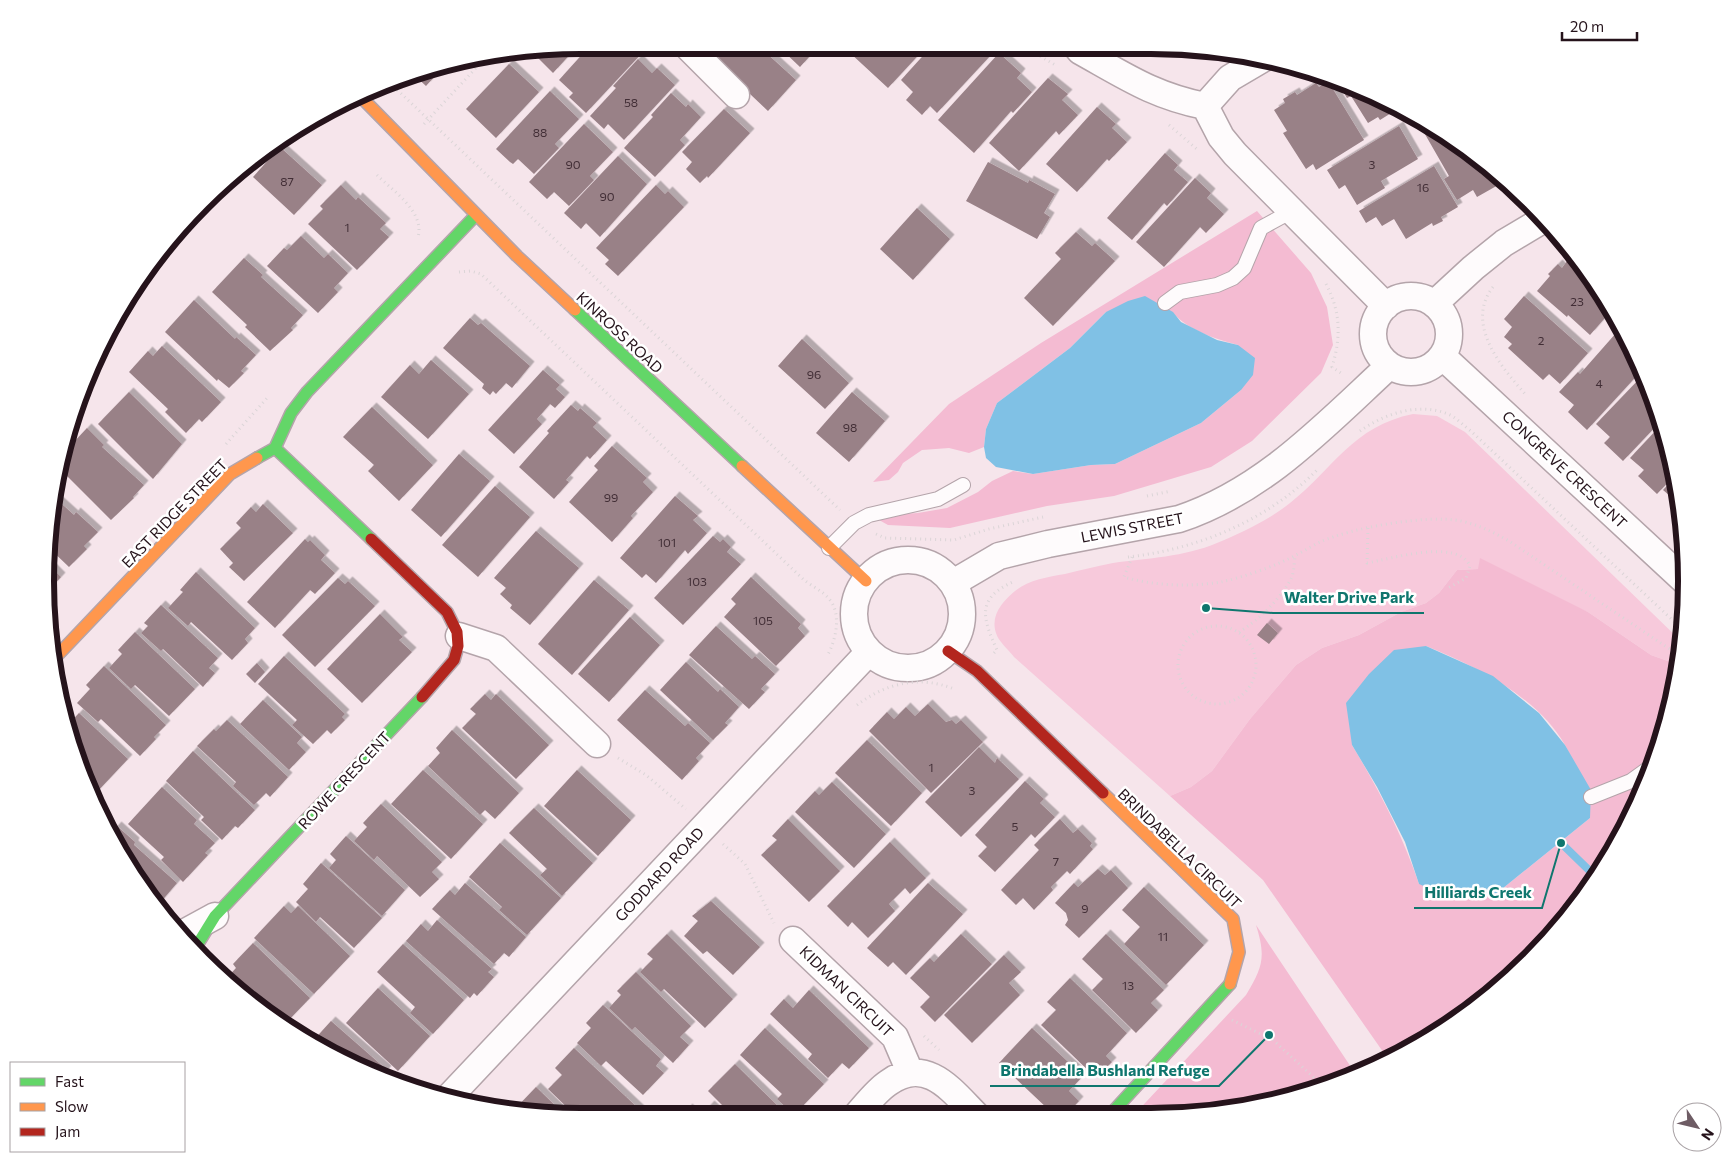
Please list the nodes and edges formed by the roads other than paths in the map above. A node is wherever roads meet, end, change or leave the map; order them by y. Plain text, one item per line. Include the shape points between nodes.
1 (695, 54) edge
2 (1085, 54) edge
3 (1254, 64) edge
4 (736, 95) dead end
5 (364, 101) edge
6 (1205, 106) junction
7 (1292, 211) junction
8 (476, 215) junction
9 (1538, 223) edge
10 (1165, 303) dead end
11 (1434, 304) junction
12 (1386, 306) junction
13 (1442, 356) junction
14 (1389, 366) junction
15 (275, 448) junction
16 (963, 485) dead end
17 (829, 548) junction
18 (1678, 574) edge
19 (866, 581) junction
20 (953, 583) junction
21 (459, 636) junction
22 (948, 651) junction
23 (869, 652) junction
24 (59, 654) edge
25 (597, 744) road end
26 (1642, 773) edge
27 (1591, 796) dead end
28 (215, 916) junction
29 (187, 931) edge
30 (793, 940) road end
31 (198, 943) edge
32 (910, 1072) junction
33 (453, 1092) edge
34 (863, 1108) edge
35 (969, 1108) edge
36 (1116, 1108) edge

1 - 4 street
2 - 6 street via 1152,92
3 - 6 street via 1230,78
5 - 8 street, KINROSS ROAD
6 - 7 street via 1221,137 1235,154
7 - 10 lane via 1262,228 1244,268 1233,278 1217,285 1180,292
7 - 12 street
8 - 15 street via 307,392 291,413
8 - 17 street, KINROSS ROAD
9 - 11 street via 1504,243
11 - 12 street via 1413,296 1401,297
11 - 13 street via 1448,325 1449,337
12 - 14 street via 1376,321 1373,333 1374,346
13 - 14 street via 1420,372 1398,371
13 - 18 street, CONGREVE CRESCENT
14 - 20 street, LEWIS STREET via 1319,433 1268,475 1195,514 999,556
15 - 21 street via 447,612 456,623
15 - 24 street, EAST RIDGE STREET via 230,474
16 - 17 lane via 938,499 868,515 854,523
17 - 19 street, KINROSS ROAD
19 - 20 street via 878,569 910,559 942,570
19 - 23 street via 858,594 855,617 860,639
20 - 22 street via 961,599 962,617 958,636
21 - 25 street via 496,648
21 - 28 street, ROWE CRESCENT via 456,658 450,667
22 - 23 street via 934,662 900,668
22 - 36 street, BRINDABELLA CIRCUIT via 977,671 1233,920 1241,951 1230,984
23 - 33 street, GODDARD ROAD
26 - 27 lane via 1630,781
28 - 29 street, ROWE CRESCENT
28 - 31 street, ROWE CRESCENT
30 - 32 street, KIDMAN CIRCUIT via 895,1037
32 - 34 street via 887,1083
32 - 35 street via 940,1080

